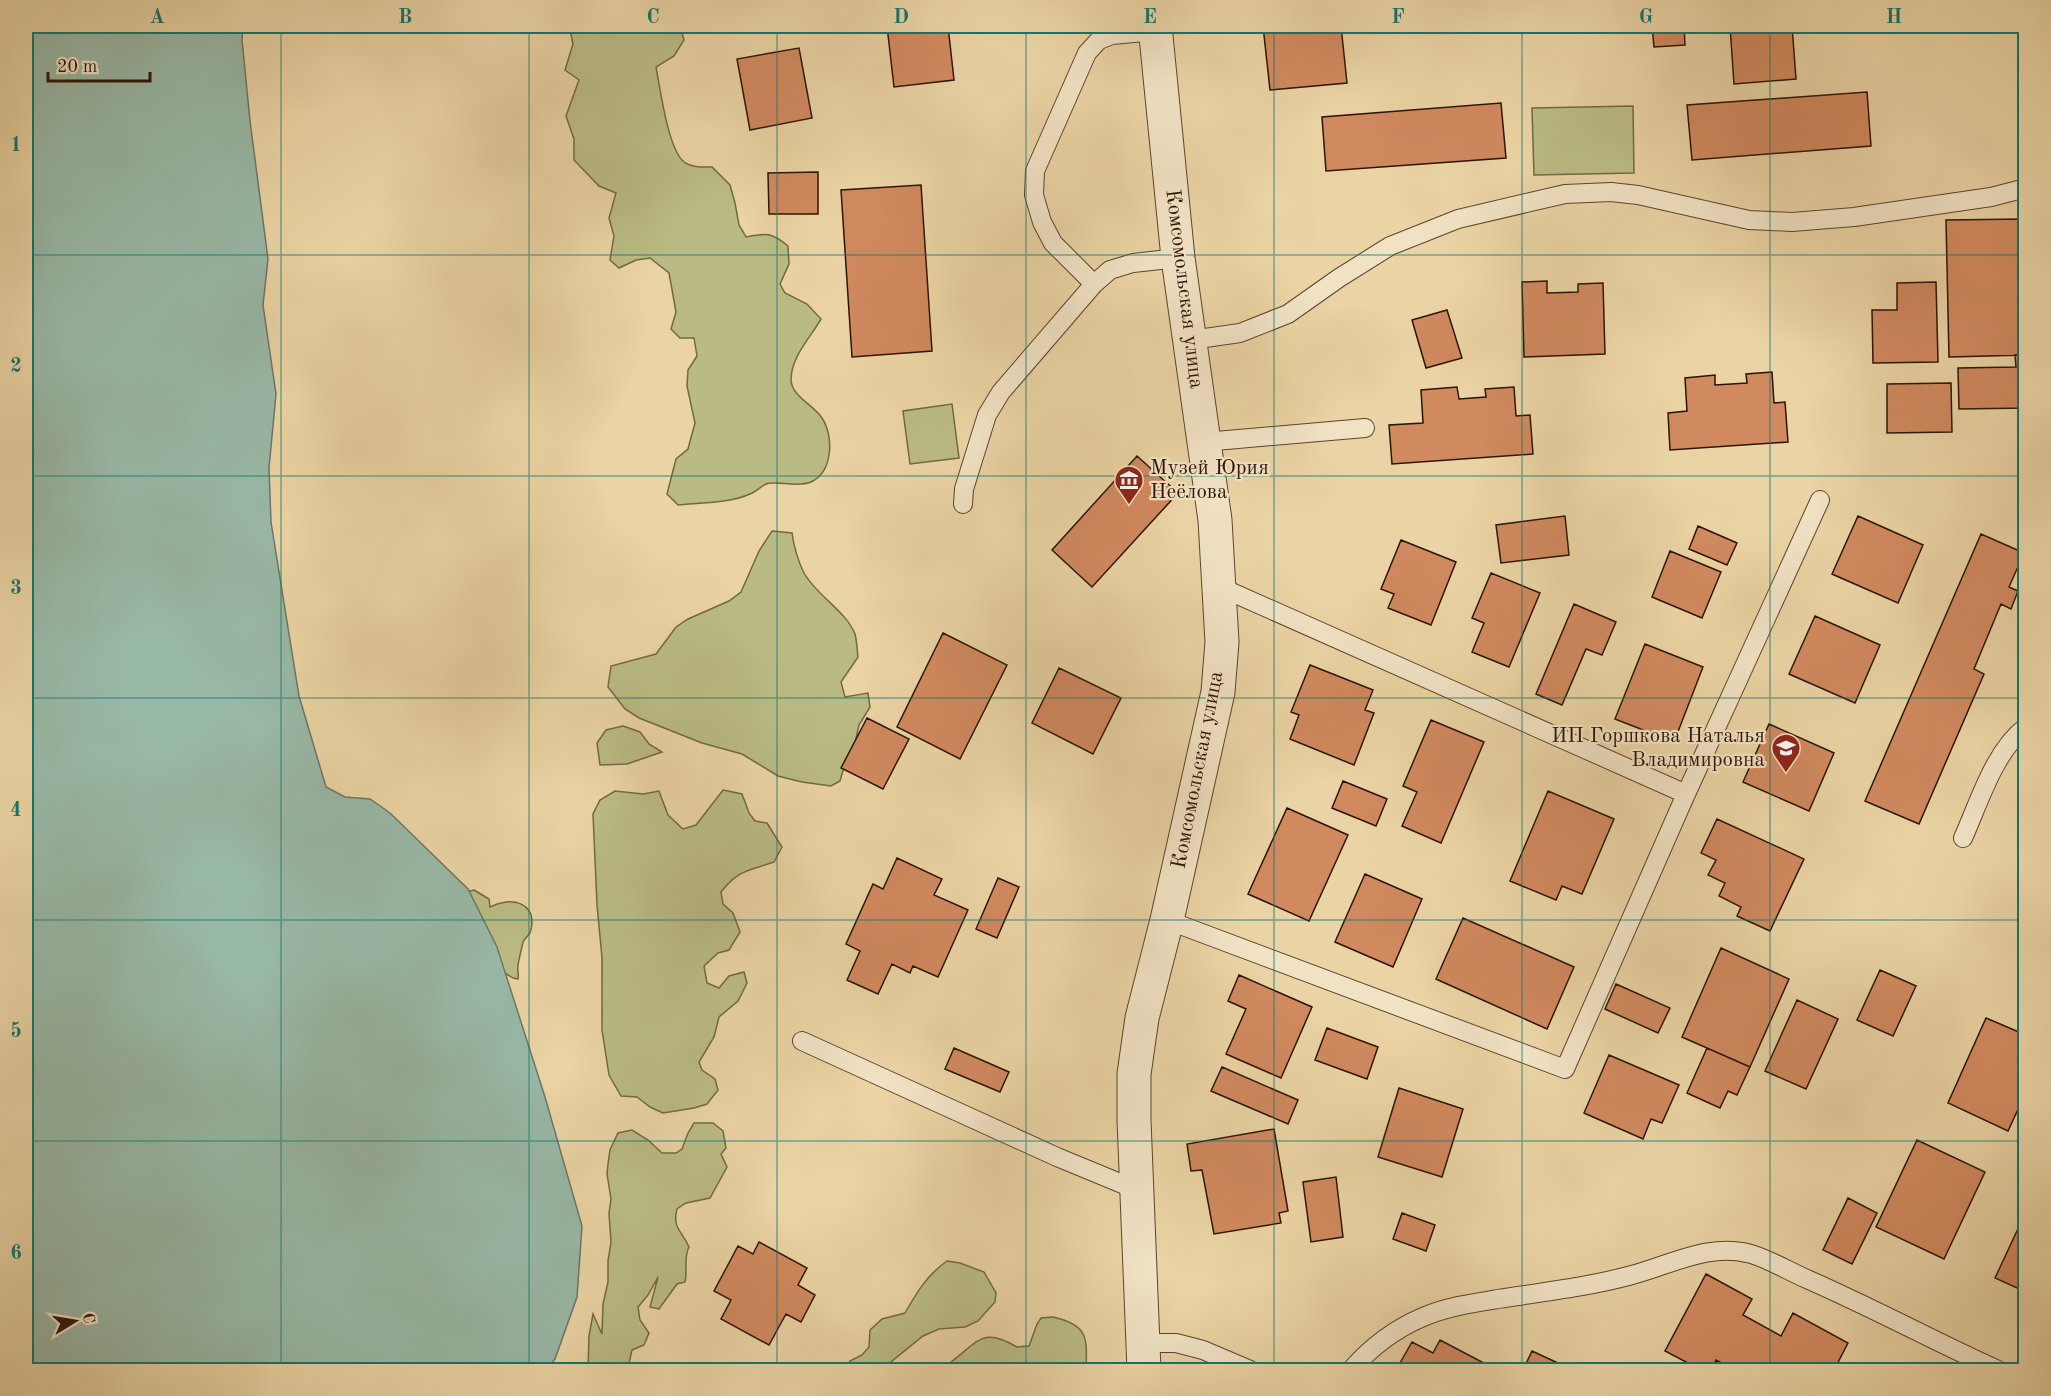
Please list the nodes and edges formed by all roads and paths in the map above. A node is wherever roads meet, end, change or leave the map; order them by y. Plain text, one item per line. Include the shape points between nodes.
1 (1155, 28) edge
2 (2025, 188) edge
3 (1178, 258) junction
4 (1094, 285) junction
5 (1191, 340) junction
6 (1365, 428) dead end
7 (1204, 442) junction
8 (1820, 500) dead end
9 (963, 504) dead end
10 (1220, 587) junction
11 (2025, 727) edge
12 (1686, 794) junction
13 (1963, 838) dead end
14 (1167, 920) junction
15 (802, 1041) dead end
16 (1137, 1190) junction
17 (1144, 1357) edge
18 (1250, 1371) edge
19 (1351, 1371) edge
20 (1998, 1371) edge

1 - 3 street, Комсомольская улица
1 - 4 lane via 1112,35 1099,40 1087,53 1035,171 1034,195 1042,222 1053,243
2 - 5 lane via 1991,197 1792,222 1749,220 1638,195 1565,194 1458,219 1390,246 1288,314 1240,333
3 - 4 lane via 1110,270
3 - 5 street, Комсомольская улица
4 - 9 lane via 1001,392 987,415
5 - 7 street, Комсомольская улица
6 - 7 lane
7 - 10 street, Комсомольская улица
8 - 12 lane
10 - 12 lane
10 - 14 street, Комсомольская улица via 1222,642 1218,692
11 - 13 lane via 2000,757
12 - 14 lane via 1565,1069
14 - 16 street, Комсомольская улица via 1142,1018 1134,1074
15 - 16 lane
16 - 17 street, Комсомольская улица
17 - 18 lane via 1176,1343 1203,1350
19 - 20 lane via 1367,1352 1425,1316 1463,1305 1587,1286 1702,1253 1730,1250 1751,1254 1870,1307

